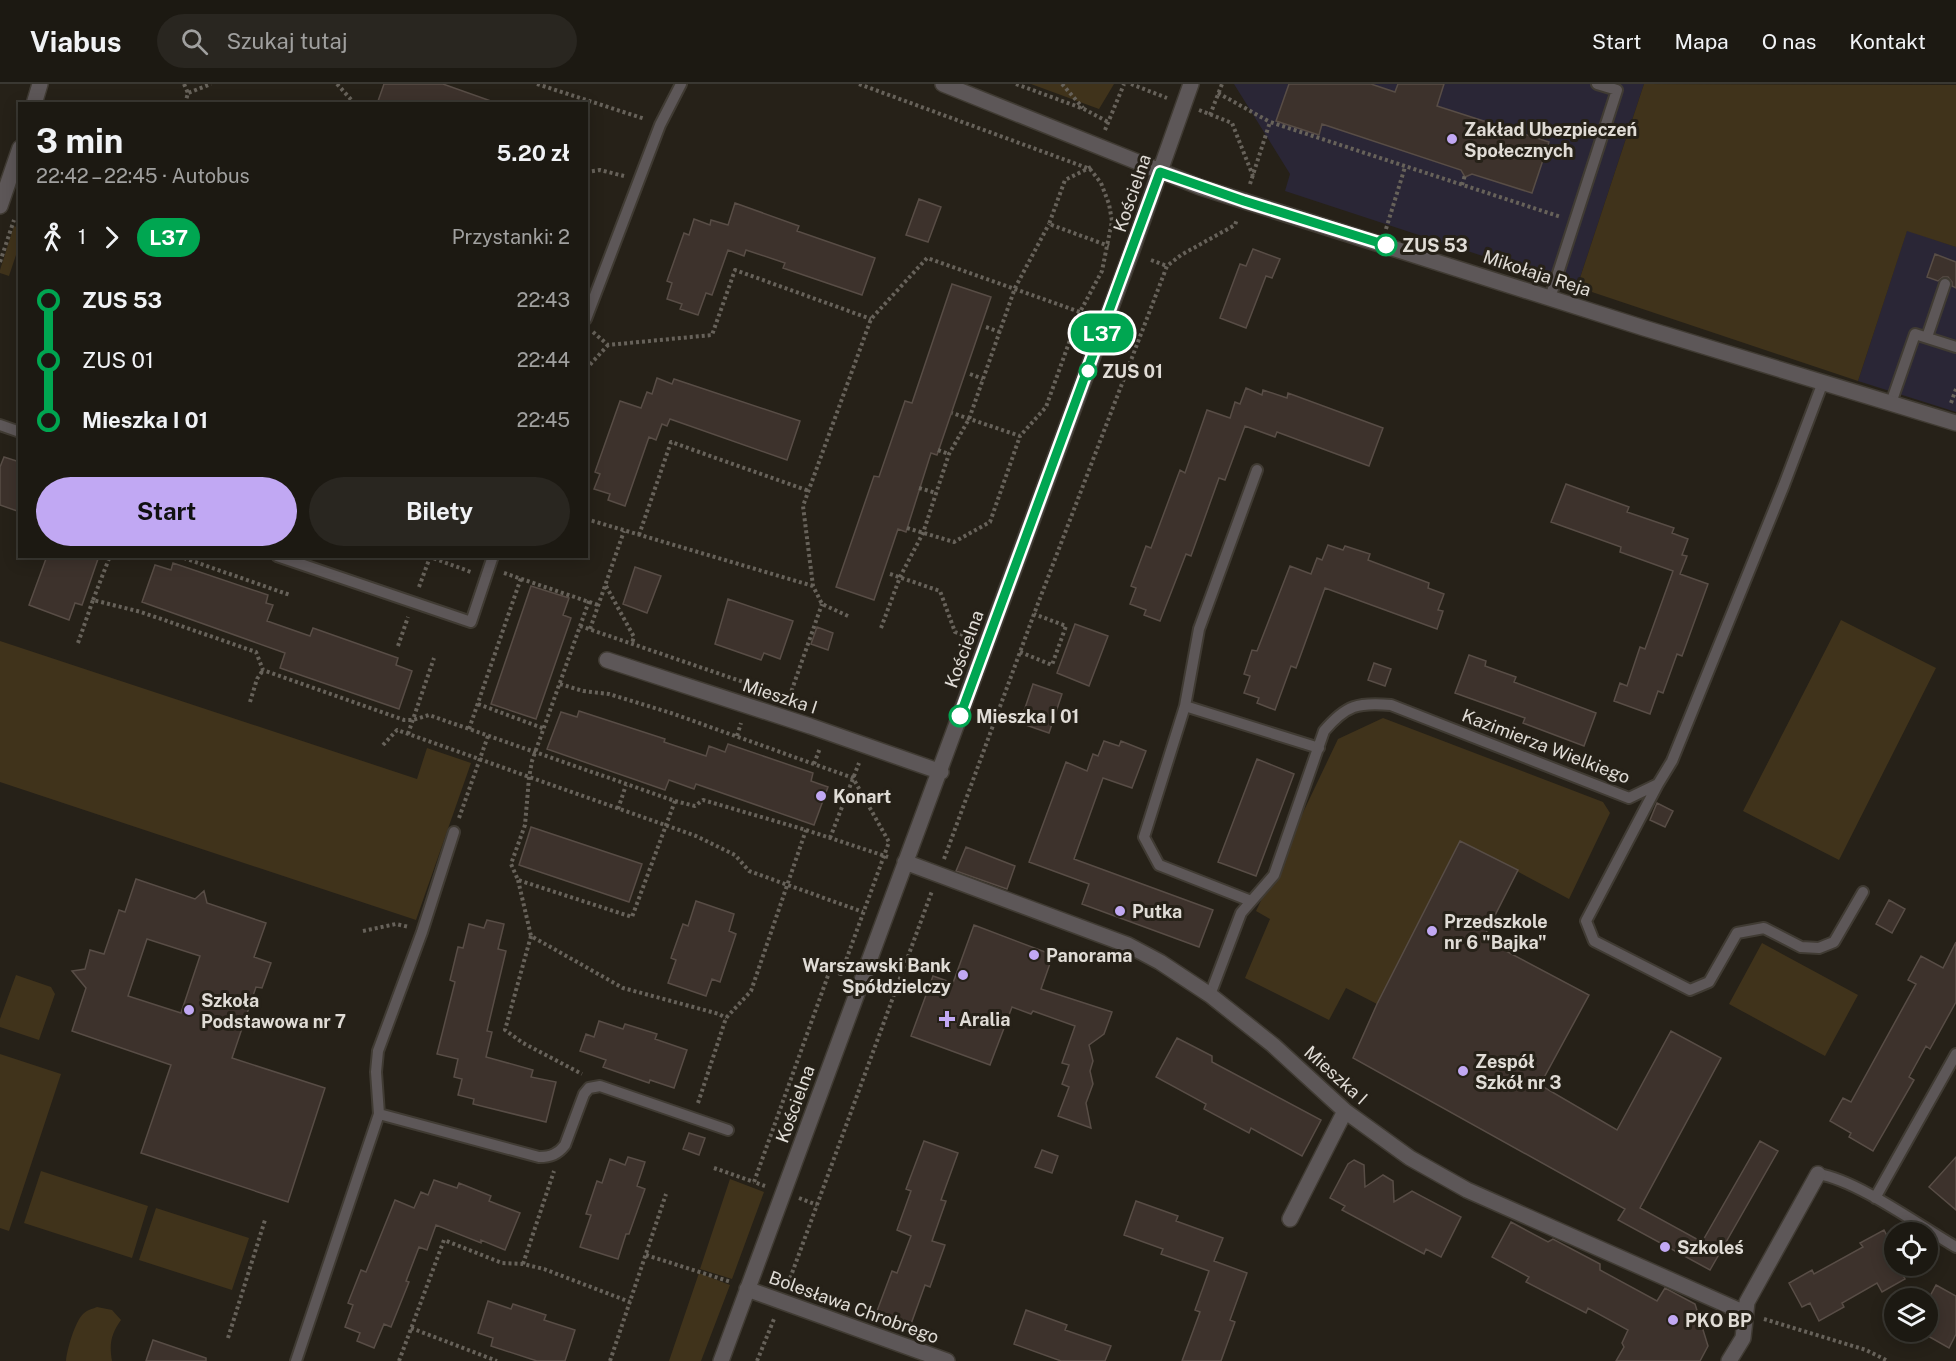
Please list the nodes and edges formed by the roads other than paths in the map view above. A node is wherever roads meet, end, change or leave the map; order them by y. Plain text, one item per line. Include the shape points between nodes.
1 (40, 84) edge
2 (681, 84) edge
3 (943, 84) edge
4 (1191, 84) edge
5 (1597, 84) edge
6 (35, 102) edge
7 (18, 153) edge
8 (1160, 172) junction
9 (3, 189) edge
10 (0, 206) edge
11 (1945, 284) dead end
12 (1550, 298) junction
13 (588, 314) edge
14 (1927, 338) junction
15 (1956, 347) edge
16 (1822, 382) junction
17 (1891, 403) junction
18 (1956, 423) edge
19 (0, 425) edge
20 (18, 431) edge
21 (1257, 470) dead end
22 (283, 558) edge
23 (490, 567) edge
24 (607, 660) dead end
25 (1185, 706) junction
26 (1318, 748) junction
27 (941, 772) junction
28 (1658, 784) junction
29 (454, 832) road end
30 (905, 862) junction
31 (1863, 892) dead end
32 (1251, 901) junction
33 (1210, 994) junction
34 (1956, 1054) edge
35 (1345, 1112) junction
36 (379, 1114) junction
37 (728, 1130) dead end
38 (1818, 1174) joint
39 (1875, 1198) junction
40 (1290, 1219) dead end
41 (1956, 1247) edge
42 (747, 1289) junction
43 (1745, 1313) junction
44 (296, 1361) edge
45 (721, 1361) edge
46 (947, 1361) edge
47 (1729, 1361) edge

1 - 6 street
2 - 13 lane via 660,124
3 - 8 street, Mikołaja Reja
4 - 8 street, Kościelna
5 - 12 lane via 1617,90
7 - 9 street
8 - 12 street, Mikołaja Reja
8 - 27 street, Kościelna
9 - 10 street
11 - 14 lane
12 - 16 street, Mikołaja Reja
14 - 15 lane
14 - 17 lane via 1915,334
16 - 17 street, Mikołaja Reja
16 - 28 lane via 1677,750
17 - 18 street, Mikołaja Reja
19 - 20 lane
21 - 25 lane via 1199,629
22 - 23 lane via 471,622
24 - 27 street, Mieszka I
25 - 26 lane
25 - 32 lane via 1144,837 1159,865
26 - 28 lane, Kazimierza Wielkiego via 1324,731 1350,707 1365,703 1391,705 1629,798
26 - 32 lane, Kazimierza Wielkiego via 1274,875
27 - 30 street, Kościelna
28 - 31 lane via 1586,921 1594,941 1690,990 1709,982 1737,933 1764,928 1801,947 1819,948 1834,942
29 - 36 lane via 378,1051
30 - 33 street, Mieszka I via 1128,945
30 - 42 street, Kościelna
32 - 33 lane, Kazimierza Wielkiego via 1241,913
33 - 35 street, Mieszka I via 1273,1045
34 - 39 lane
35 - 40 street
35 - 43 street, Mieszka I via 1410,1158 1467,1190
36 - 37 lane via 549,1157 568,1139 584,1094 595,1086 604,1086
36 - 44 lane
38 - 39 lane via 1832,1176
38 - 43 street via 1747,1302
39 - 41 lane
42 - 45 street, Kościelna
42 - 46 street, Bolesława Chrobrego
43 - 47 street via 1743,1338

